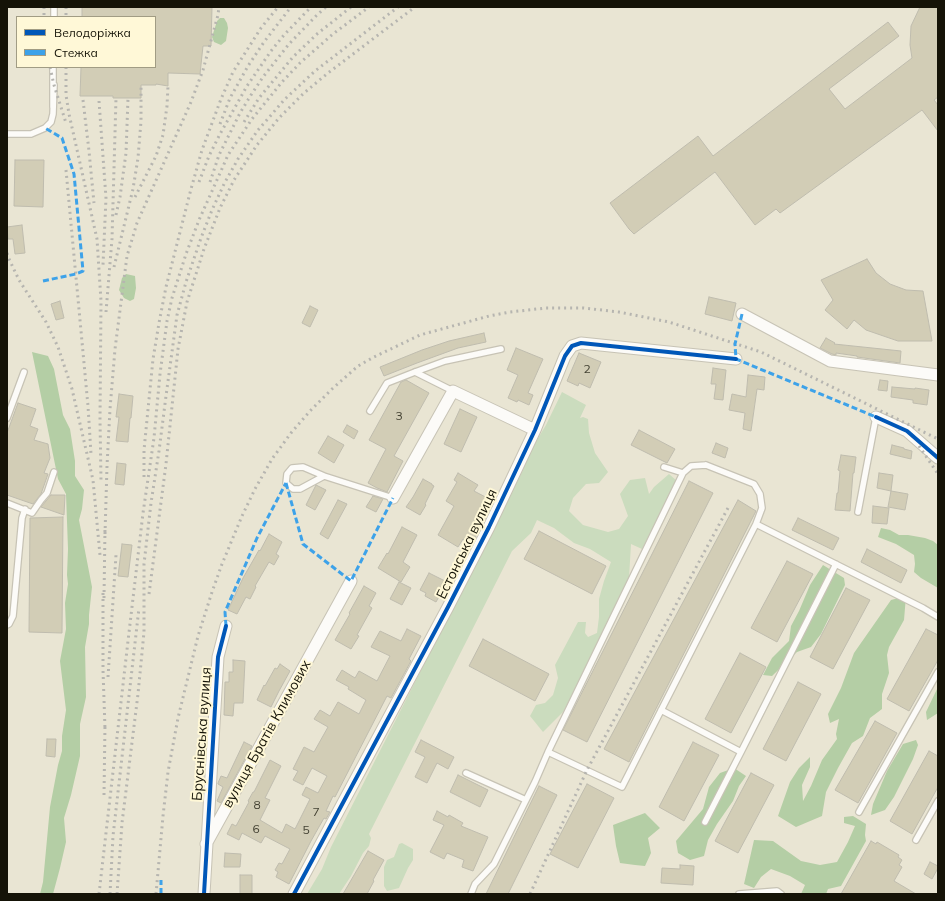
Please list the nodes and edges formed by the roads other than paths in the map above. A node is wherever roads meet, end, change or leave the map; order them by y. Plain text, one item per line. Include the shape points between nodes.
1 (53, 68) edge
2 (7, 134) edge
3 (742, 314) dead end
4 (501, 350) dead end
5 (736, 358) dead end
6 (24, 372) dead end
7 (415, 372) junction
8 (938, 376) edge
9 (453, 391) junction
10 (370, 411) dead end
11 (876, 417) joint
12 (7, 418) edge
13 (535, 430) junction
14 (938, 458) edge
15 (664, 467) dead end
16 (54, 472) dead end
17 (683, 473) junction
18 (324, 476) junction
19 (393, 498) joint
20 (7, 503) edge
21 (25, 510) junction
22 (858, 512) dead end
23 (756, 524) junction
24 (836, 564) junction
25 (351, 581) dead end
26 (938, 617) edge
27 (7, 625) edge
28 (226, 626) dead end
29 (938, 672) edge
30 (661, 710) junction
31 (548, 752) junction
32 (741, 752) junction
33 (466, 773) dead end
34 (526, 800) junction
35 (938, 801) edge
36 (859, 812) dead end
37 (705, 822) dead end
38 (916, 840) dead end
39 (206, 844) junction
40 (204, 894) edge
41 (294, 894) edge
42 (471, 894) edge
43 (739, 894) edge
44 (781, 894) edge

1 - 2 lane via 54,107 46,128 31,134
3 - 8 street via 830,361
4 - 7 lane via 445,361
5 - 13 street, Естонська вулиця via 581,343 572,346 565,356
6 - 12 lane
7 - 9 lane
7 - 10 lane via 387,383
9 - 13 street
9 - 19 street
11 - 14 street via 907,431
11 - 22 lane
13 - 41 street, Естонська вулиця via 448,607
15 - 17 lane
16 - 21 lane via 47,493 32,512
17 - 23 lane via 691,466 706,465 754,484 760,494 762,508
17 - 31 lane
18 - 18 lane via 300,489 293,489 286,483 287,474 292,468 303,467
18 - 19 lane
20 - 21 lane
21 - 27 lane via 22,518 13,616
23 - 24 lane
23 - 30 lane
24 - 26 lane
24 - 32 lane
25 - 39 street, вулиця Братів Климових
28 - 39 street, Бруснівська вулиця via 218,658
29 - 36 lane
30 - 31 lane via 622,787
30 - 32 lane
31 - 34 lane
32 - 37 lane
33 - 34 lane
34 - 42 lane via 494,864 475,884
35 - 38 lane
39 - 40 street, вулиця Братів Климових
43 - 44 lane via 777,891

